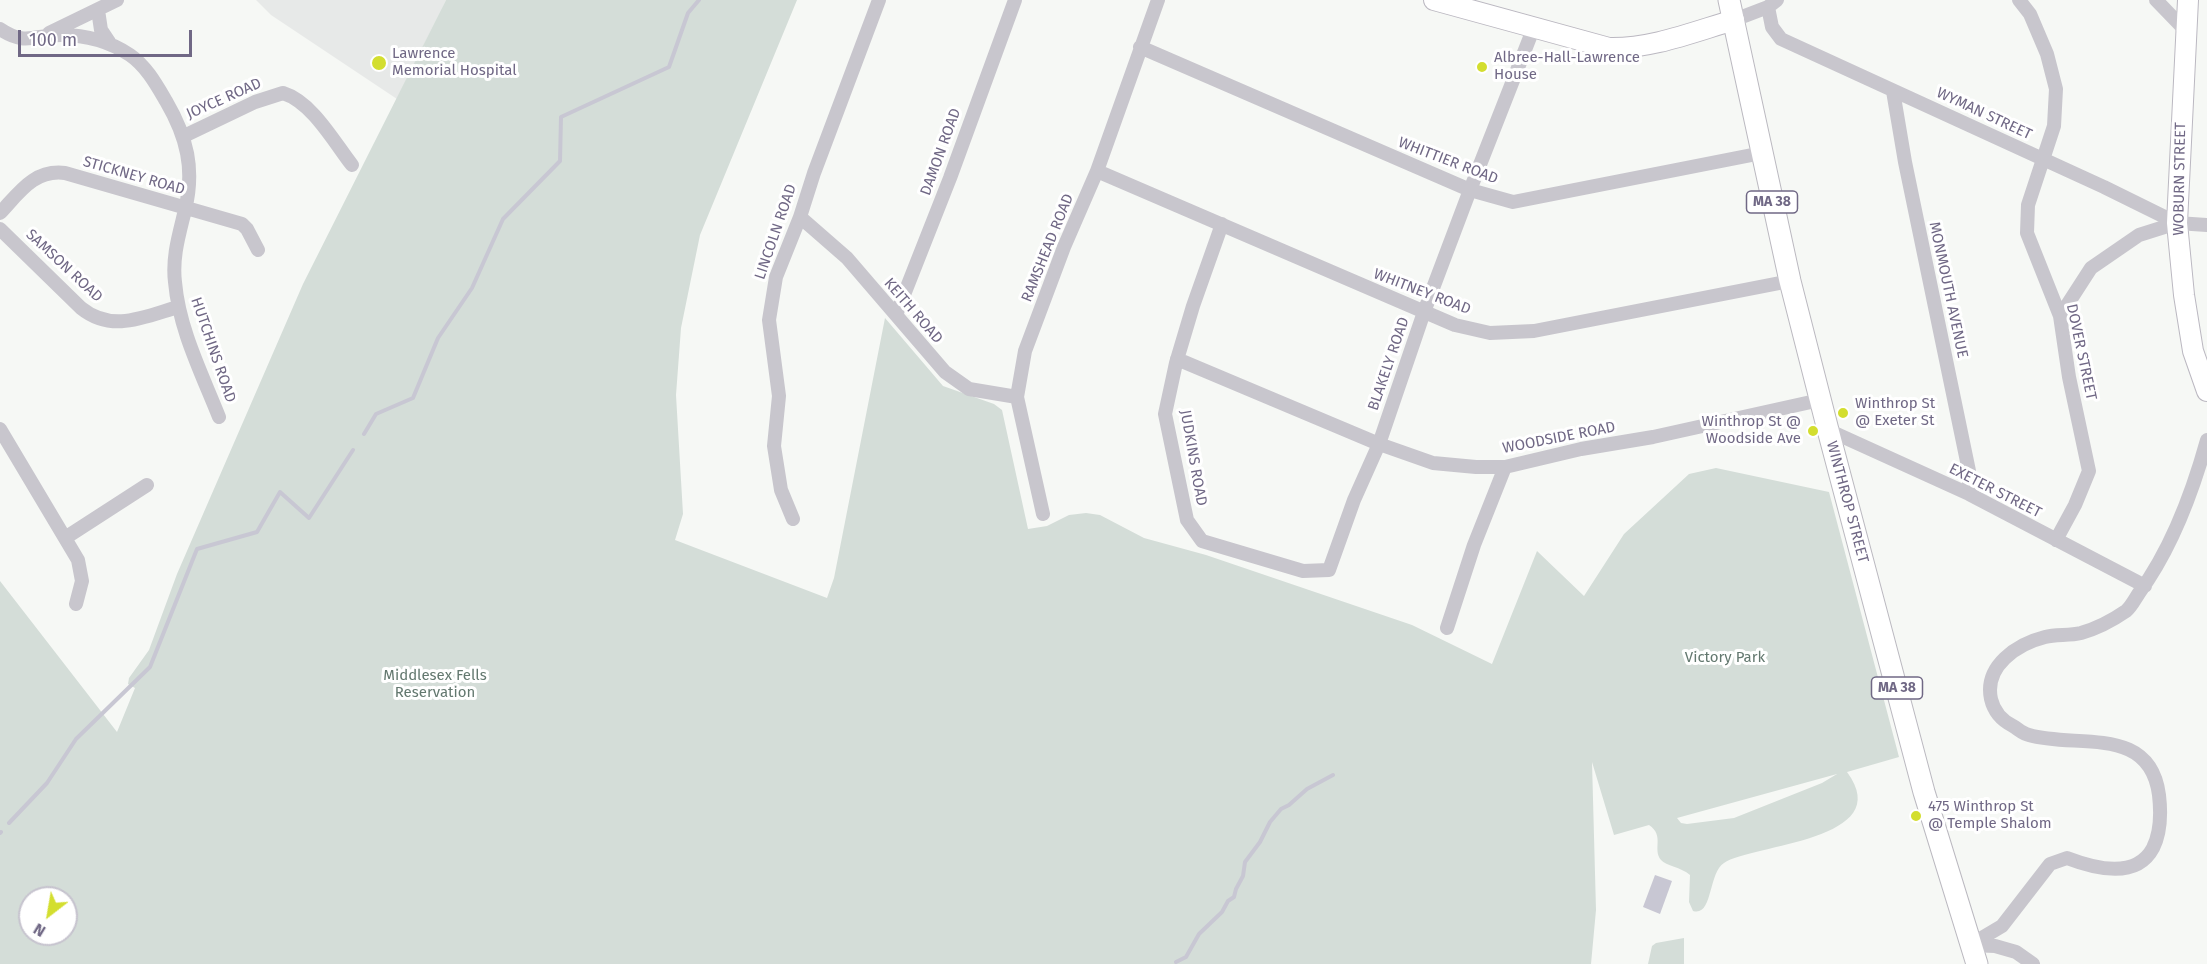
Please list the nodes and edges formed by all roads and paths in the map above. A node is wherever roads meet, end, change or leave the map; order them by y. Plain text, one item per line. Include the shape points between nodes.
1 (117, 0) edge
2 (879, 0) edge
3 (1015, 0) edge
4 (1158, 0) edge
5 (1434, 0) edge
6 (2019, 0) edge
7 (2156, 0) edge
8 (2188, 0) edge
9 (1464, 4) edge
10 (1772, 4) edge
11 (98, 10) junction
12 (1732, 10) edge
13 (1534, 27) junction
14 (0, 29) edge
15 (2185, 30) junction
16 (45, 36) junction
17 (109, 42) junction
18 (1140, 47) junction
19 (1893, 91) junction
20 (184, 136) junction
21 (1762, 153) junction
22 (2044, 160) junction
23 (352, 165) dead end
24 (1097, 171) junction
25 (1470, 190) junction
26 (186, 208) junction
27 (0, 213) edge
28 (800, 217) junction
29 (2177, 223) junction
30 (1222, 225) junction
31 (2207, 225) edge
32 (0, 229) edge
33 (258, 250) dead end
34 (1790, 281) junction
35 (178, 307) junction
36 (1424, 312) junction
37 (896, 315) junction
38 (2060, 316) junction
39 (1177, 359) junction
40 (2207, 391) edge
41 (1017, 397) junction
42 (1820, 400) junction
43 (219, 417) dead end
44 (0, 429) edge
45 (1828, 430) junction
46 (2207, 440) edge
47 (1379, 444) junction
48 (2204, 462) edge
49 (1505, 467) junction
50 (147, 485) dead end
51 (1969, 494) junction
52 (1043, 514) dead end
53 (793, 519) dead end
54 (65, 538) junction
55 (2056, 540) junction
56 (1321, 571) joint
57 (2145, 586) junction
58 (76, 604) dead end
59 (1447, 628) dead end
60 (1973, 955) edge
61 (2033, 964) edge

1 - 11 street
2 - 28 street, LINCOLN ROAD
3 - 37 street, DAMON ROAD
4 - 18 street, RAMSHEAD ROAD
5 - 9 street
6 - 22 street, DOVER STREET via 2043,44 2056,89 2054,126
7 - 15 street
8 - 15 street, WOBURN STREET
9 - 13 street
10 - 12 street
10 - 19 street, WYMAN STREET via 1772,27 1781,39
11 - 16 street
11 - 17 street via 100,30
12 - 13 street via 1643,46 1627,48 1609,48
12 - 21 main road, WINTHROP STREET / MA 38
13 - 25 street, BLAKELY ROAD
14 - 16 street, HUTCHINS ROAD via 21,40
15 - 29 street, WOBURN STREET
16 - 17 street, HUTCHINS ROAD
17 - 20 street, HUTCHINS ROAD via 146,69
18 - 24 street, RAMSHEAD ROAD
18 - 25 street, WHITTIER ROAD
19 - 22 street, WYMAN STREET
19 - 51 street, MONMOUTH AVENUE via 1969,471
20 - 23 street, JOYCE ROAD via 283,93 306,106
20 - 26 street, HUTCHINS ROAD via 189,164
21 - 25 street, WHITTIER ROAD via 1513,202
21 - 34 main road, WINTHROP STREET / MA 38
22 - 29 street, WYMAN STREET
22 - 38 street, DOVER STREET via 2028,205 2027,233
24 - 30 street, WHITNEY ROAD
24 - 41 street, RAMSHEAD ROAD via 1025,351
25 - 36 street, BLAKELY ROAD
26 - 27 street, STICKNEY ROAD via 52,172 32,180
26 - 33 street, STICKNEY ROAD via 242,224
26 - 35 street, HUTCHINS ROAD via 175,251
28 - 37 street, KEITH ROAD via 847,258
28 - 53 street, LINCOLN ROAD via 776,278 769,320 778,396 774,446 781,490
29 - 31 street, WYMAN STREET
29 - 38 street via 2139,235 2091,268
29 - 40 street, WOBURN STREET via 2193,351
30 - 36 street, WHITNEY ROAD
30 - 39 street, JUDKINS ROAD
32 - 35 street, SAMSON ROAD via 81,308 96,317 130,322
34 - 36 street, WHITNEY ROAD via 1534,331 1490,333
34 - 42 main road, WINTHROP STREET / MA 38
35 - 43 street, HUTCHINS ROAD
36 - 47 street, BLAKELY ROAD
37 - 41 street, KEITH ROAD via 945,372 969,389
38 - 55 street, DOVER STREET via 2089,471
39 - 47 street, WOODSIDE ROAD
39 - 56 street, JUDKINS ROAD via 1165,414 1187,520 1202,541 1304,571
41 - 52 street, RAMSHEAD ROAD
42 - 45 main road, WINTHROP STREET / MA 38
42 - 49 street, WOODSIDE ROAD
44 - 54 street
45 - 51 street, EXETER STREET
45 - 60 main road, WINTHROP STREET / MA 38 via 1924,792
46 - 48 street
47 - 49 street, WOODSIDE ROAD via 1433,463
47 - 56 street, BLAKELY ROAD via 1329,570
48 - 57 street via 2169,546
49 - 59 street
50 - 54 street
51 - 55 street, EXETER STREET
54 - 58 street via 81,572
55 - 57 street, EXETER STREET
57 - 60 street via 2127,610 2106,622 2080,633 2045,637 2016,647 1992,679 1991,699 2001,720 2028,735 2097,741 2122,746 2141,757 2157,780 2162,814 2153,848 2138,865 2113,869 2067,858 2050,864 2002,926
60 - 61 street via 1995,946 2016,952

